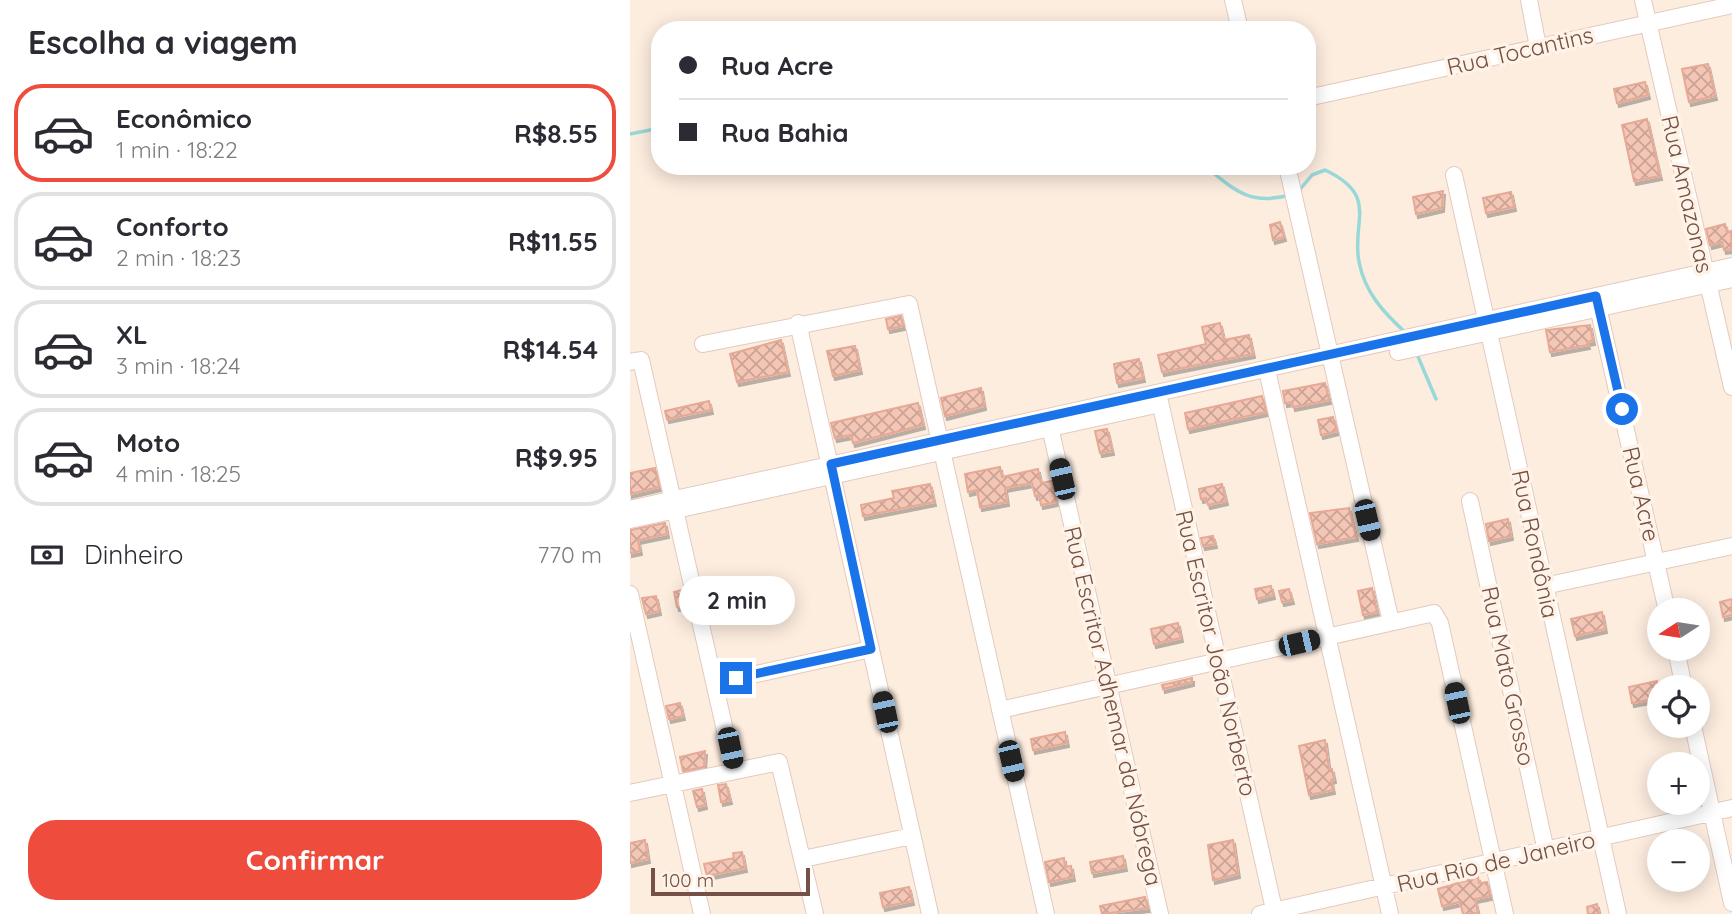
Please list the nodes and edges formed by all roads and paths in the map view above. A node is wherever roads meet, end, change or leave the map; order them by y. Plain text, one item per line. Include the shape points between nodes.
1 (1233, 0) edge
2 (1529, 0) edge
3 (1643, 0) edge
4 (1732, 5) edge
5 (1238, 21) edge
6 (1648, 23) junction
7 (1538, 47) junction
8 (1316, 97) edge
9 (1289, 175) edge
10 (1454, 175) dead end
11 (1732, 267) edge
12 (1706, 278) junction
13 (1732, 279) edge
14 (1597, 301) junction
15 (798, 323) junction
16 (1488, 326) junction
17 (703, 344) dead end
18 (636, 361) edge
19 (1331, 362) junction
20 (1268, 375) junction
21 (1732, 387) edge
22 (1159, 398) junction
23 (1049, 422) junction
24 (941, 446) junction
25 (832, 470) junction
26 (1469, 501) dead end
27 (676, 504) junction
28 (630, 509) edge
29 (630, 520) edge
30 (1732, 546) edge
31 (1657, 563) junction
32 (1544, 586) junction
33 (630, 594) edge
34 (1664, 598) edge
35 (1391, 622) junction
36 (1326, 637) junction
37 (871, 649) junction
38 (1217, 662) junction
39 (715, 683) junction
40 (1108, 685) junction
41 (1000, 710) junction
42 (1696, 738) edge
43 (734, 770) junction
44 (673, 783) junction
45 (630, 793) edge
46 (1732, 808) edge
47 (1712, 813) junction
48 (912, 836) junction
49 (1601, 839) junction
50 (1546, 851) junction
51 (803, 859) junction
52 (1493, 862) junction
53 (1385, 887) junction
54 (1732, 903) edge
55 (1270, 913) edge
56 (702, 914) edge
57 (815, 914) edge
58 (930, 914) edge
59 (1045, 914) edge
60 (1160, 914) edge
61 (1390, 914) edge
62 (1505, 914) edge
63 (1618, 914) edge

1 - 5 street
2 - 7 street
3 - 6 street, Rua Amazonas
4 - 6 street, Rua Tocantins
6 - 7 street, Rua Tocantins
6 - 12 street, Rua Amazonas
7 - 8 street, Rua Tocantins
9 - 19 street
10 - 16 street, Rua Rondônia
11 - 12 street
12 - 13 street
12 - 14 street
12 - 21 street, Rua Amazonas
14 - 16 street
14 - 31 street, Rua Acre
15 - 17 street
15 - 24 street via 909,304
15 - 25 street
16 - 19 street
16 - 32 street, Rua Rondônia
18 - 27 street
19 - 20 street
19 - 35 street
20 - 22 street
20 - 36 street
22 - 23 street
22 - 38 street, Rua Escritor João Norberto
23 - 24 street
23 - 40 street, Rua Escritor Adhemar da Nóbrega
24 - 25 street
24 - 41 street
25 - 27 street
25 - 37 street
26 - 50 street, Rua Mato Grosso
27 - 28 street
27 - 29 street
27 - 39 street
30 - 31 street
31 - 32 street
31 - 34 street, Rua Acre
32 - 49 street, Rua Rondônia
33 - 44 street
35 - 36 street
35 - 52 street via 1437,615
36 - 38 street
36 - 53 street
37 - 39 street
37 - 48 street
38 - 40 street
38 - 55 street, Rua Escritor João Norberto
39 - 43 street
40 - 41 street
40 - 60 street, Rua Escritor Adhemar da Nóbrega
41 - 59 street
42 - 47 street
43 - 44 street
43 - 51 street via 776,761 781,764
44 - 45 street
44 - 56 street
46 - 47 street, Rua Rio de Janeiro
47 - 49 street, Rua Rio de Janeiro
47 - 54 street
48 - 51 street
48 - 58 street
49 - 50 street, Rua Rio de Janeiro
49 - 63 street, Rua Rondônia
50 - 52 street, Rua Rio de Janeiro
51 - 57 street
52 - 53 street, Rua Rio de Janeiro
52 - 62 street
53 - 55 street, Rua Rio de Janeiro
53 - 61 street

